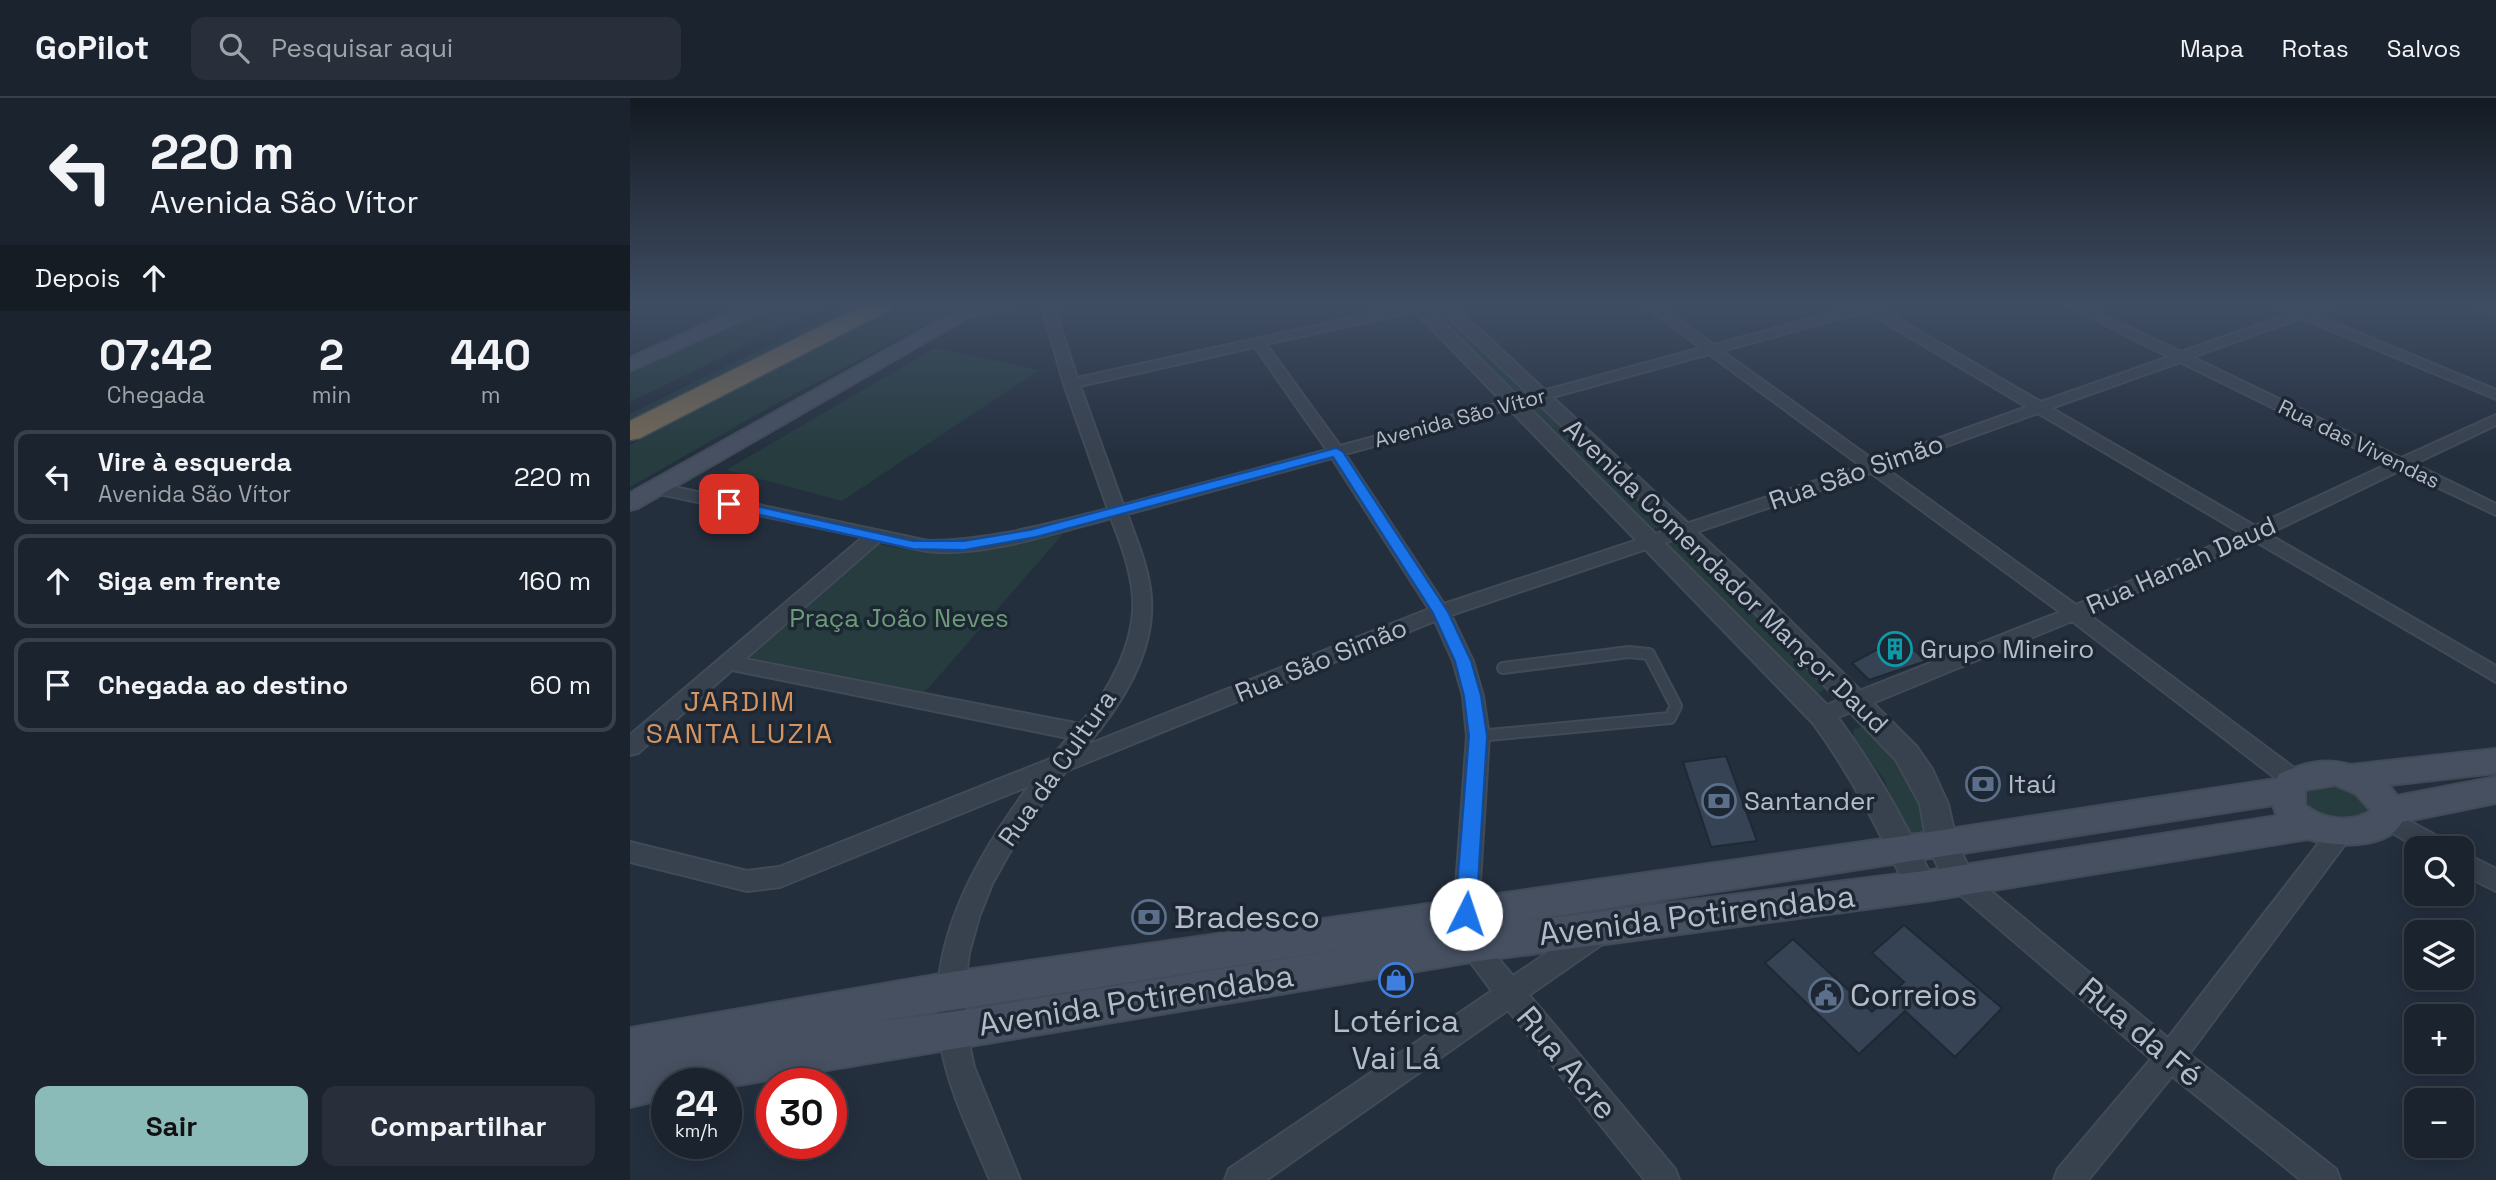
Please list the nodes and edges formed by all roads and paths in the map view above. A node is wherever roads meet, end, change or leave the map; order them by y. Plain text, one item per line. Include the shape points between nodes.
1 (653, 354) edge
2 (740, 354) edge
3 (783, 354) edge
4 (891, 354) edge
5 (1062, 354) edge
6 (1202, 354) edge
7 (1267, 354) edge
8 (1467, 354) edge
9 (1497, 354) edge
10 (1695, 354) edge
11 (1718, 354) edge
12 (1952, 354) edge
13 (2179, 354) edge
14 (2191, 354) edge
15 (2399, 354) edge
16 (2184, 357) junction
17 (630, 365) edge
18 (1071, 384) junction
19 (2496, 395) edge
20 (1541, 396) junction
21 (1513, 404) junction
22 (630, 408) edge
23 (2041, 408) junction
24 (2496, 419) edge
25 (630, 432) edge
26 (1336, 452) junction
27 (2399, 463) junction
28 (1872, 467) junction
29 (655, 488) junction
30 (630, 503) edge
31 (2496, 510) edge
32 (1116, 512) junction
33 (1684, 531) junction
34 (2255, 533) junction
35 (876, 536) junction
36 (1651, 541) junction
37 (1440, 612) junction
38 (2074, 613) junction
39 (729, 663) junction
40 (1503, 668) dead end
41 (2496, 675) edge
42 (1856, 699) junction
43 (1822, 716) junction
44 (1084, 733) junction
45 (1478, 736) junction
46 (630, 747) edge
47 (1059, 763) junction
48 (2493, 768) edge
49 (2351, 776) junction
50 (2291, 785) junction
51 (2388, 814) junction
52 (2325, 829) junction
53 (2421, 836) edge
54 (1942, 844) junction
55 (1904, 850) junction
56 (630, 852) edge
57 (2474, 869) edge
58 (1961, 880) junction
59 (2496, 881) edge
60 (1921, 886) junction
61 (1607, 927) junction
62 (1469, 930) junction
63 (952, 990) junction
64 (1510, 994) junction
65 (952, 1031) junction
66 (632, 1048) edge
67 (2170, 1057) junction
68 (630, 1086) edge
69 (1005, 1180) edge
70 (1240, 1180) edge
71 (1664, 1180) edge
72 (2069, 1180) edge
73 (2325, 1180) edge

1 - 17 main road
2 - 22 highway
3 - 25 highway
4 - 29 main road
5 - 18 street, Rua da Cultura
6 - 18 street
7 - 26 street
8 - 21 street, Avenida Comendador Mançor Daud
9 - 20 street, Avenida Comendador Mançor Daud
10 - 20 street, Avenida São Vítor
11 - 28 street
12 - 23 street
13 - 16 street, Rua das Vivendas
14 - 16 street, Rua São Simão
15 - 19 street
16 - 23 street, Rua São Simão
16 - 27 street, Rua das Vivendas
18 - 32 street, Rua da Cultura
20 - 21 street, Avenida São Vítor
20 - 33 street, Avenida Comendador Mançor Daud
21 - 26 street, Avenida São Vítor
21 - 36 street, Avenida Comendador Mançor Daud
23 - 28 street, Rua São Simão
23 - 34 street
24 - 27 street, Rua Hanah Daud
26 - 32 street, Avenida São Vítor
26 - 37 street
27 - 31 street, Rua das Vivendas
27 - 34 street, Rua Hanah Daud
28 - 33 street, Rua São Simão
28 - 38 street
29 - 30 main road
29 - 35 street, Avenida São Vítor
32 - 35 street, Avenida São Vítor via 964,546 913,545
32 - 44 street, Rua da Cultura via 1136,566 1142,610 1134,645 1110,702
33 - 36 street, Rua São Simão
33 - 42 street, Avenida Comendador Mançor Daud
34 - 38 street, Rua Hanah Daud
34 - 41 street
35 - 39 street
36 - 37 street, Rua São Simão
36 - 43 street, Avenida Comendador Mançor Daud
37 - 45 street via 1463,661
37 - 47 street, Rua São Simão
38 - 42 street, Rua Hanah Daud
38 - 50 street
39 - 44 street
39 - 46 street
40 - 45 lane via 1629,652 1649,654 1676,706 1670,718
42 - 43 street, Rua Hanah Daud
42 - 54 street, Avenida Comendador Mançor Daud via 1922,776 1934,804
43 - 55 street, Avenida Comendador Mançor Daud via 1849,748
44 - 47 street, Rua da Cultura
45 - 62 street
47 - 56 street, Rua São Simão via 780,877 756,882
47 - 63 street, Rua da Cultura via 1000,845 967,910
48 - 49 main road
48 - 51 main road
49 - 50 main road, Avenida Potirendaba via 2335,773
49 - 51 main road via 2376,791
50 - 52 main road via 2285,797 2288,808
50 - 54 main road, Avenida Potirendaba
51 - 52 main road, Avenida Potirendaba via 2367,831
51 - 53 street
52 - 58 main road, Avenida Potirendaba
52 - 67 street
54 - 55 main road, Avenida Potirendaba
54 - 58 street, Avenida Comendador Mançor Daud
55 - 60 street, Avenida Comendador Mançor Daud
55 - 62 main road, Avenida Potirendaba
57 - 59 street
58 - 60 main road, Avenida Potirendaba
58 - 67 street, Rua da Fé
60 - 61 main road, Avenida Potirendaba
61 - 62 main road, Avenida Potirendaba
61 - 64 street
62 - 63 main road, Avenida Potirendaba
62 - 64 street, Rua Acre
62 - 65 main road, Avenida Potirendaba
63 - 65 street, Rua da Cultura
63 - 66 main road, Avenida Potirendaba
64 - 70 street
64 - 71 street, Rua Acre
65 - 68 main road, Avenida Potirendaba
65 - 69 street, Rua da Cultura
67 - 72 street
67 - 73 street, Rua da Fé

